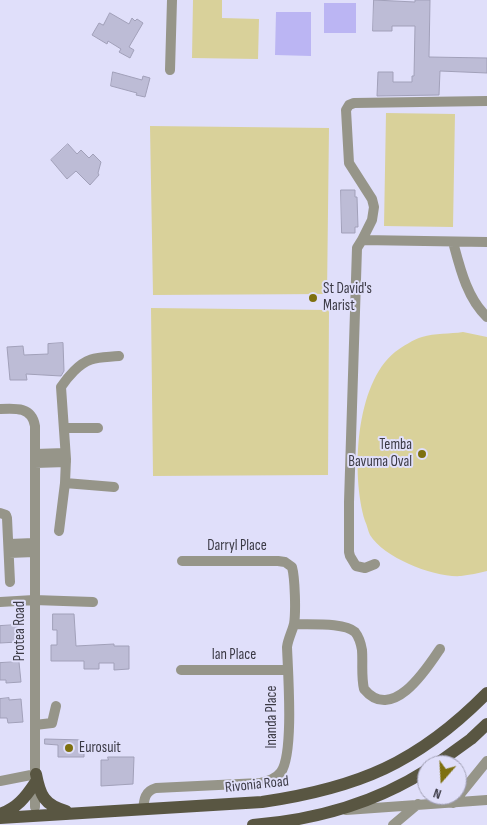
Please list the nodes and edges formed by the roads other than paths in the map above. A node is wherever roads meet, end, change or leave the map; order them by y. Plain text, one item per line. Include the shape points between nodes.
1 (172, 0) edge
2 (170, 70) dead end
3 (487, 101) edge
4 (362, 240) junction
5 (453, 242) junction
6 (487, 242) edge
7 (487, 317) edge
8 (119, 356) dead end
9 (0, 408) edge
10 (64, 428) junction
11 (98, 428) dead end
12 (62, 456) junction
13 (35, 459) junction
14 (65, 483) junction
15 (114, 487) dead end
16 (0, 513) edge
17 (59, 531) dead end
18 (34, 547) junction
19 (9, 549) junction
20 (182, 561) dead end
21 (375, 564) dead end
22 (292, 566) joint
23 (10, 582) dead end
24 (34, 600) junction
25 (0, 602) edge
26 (93, 602) dead end
27 (294, 624) junction
28 (440, 648) dead end
29 (181, 670) dead end
30 (288, 670) junction
31 (487, 693) edge
32 (56, 706) dead end
33 (487, 724) edge
34 (35, 725) junction
35 (448, 755) edge
36 (487, 761) edge
37 (417, 777) edge
38 (36, 779) junction
39 (0, 781) edge
40 (467, 786) edge
41 (487, 800) edge
42 (467, 802) edge
43 (417, 804) edge
44 (417, 805) edge
45 (147, 810) junction
46 (331, 812) junction
47 (80, 813) junction
48 (0, 814) edge
49 (35, 816) edge
50 (0, 818) edge
51 (396, 824) edge
52 (253, 825) edge

1 - 2 street
3 - 4 street via 349,105 346,110 349,164 374,207 372,220
4 - 5 street
4 - 21 street via 356,254 350,556 356,566 365,568
5 - 6 street
5 - 7 street via 470,294
8 - 10 street via 88,360 65,381 61,392
9 - 13 street, Protea Road via 22,409 32,416
10 - 11 street
10 - 12 street
12 - 13 street
12 - 14 street
13 - 18 street, Protea Road
14 - 15 street
14 - 17 street
16 - 19 street via 7,518
18 - 19 street
18 - 24 street, Protea Road
19 - 23 street
20 - 22 street, Darryl Place via 278,561
22 - 27 street, Inanda Place
24 - 25 street
24 - 26 street
24 - 34 street, Protea Road
27 - 28 street via 342,627 356,633 362,649 364,689 374,698 383,700 392,699 411,686
27 - 30 street, Inanda Place via 288,639
29 - 30 street, Ian Place
30 - 45 street, Inanda Place via 288,746 280,773 260,783 150,790 146,795
31 - 45 main road, Rivonia Road via 440,736 411,756 372,776 338,788 262,802
32 - 34 street via 52,723
33 - 35 main road
34 - 38 street, Protea Road
36 - 40 street
37 - 46 main road via 374,798
38 - 39 street
38 - 47 main road via 42,796 49,804 64,811
38 - 48 main road via 21,803
38 - 49 street, Protea Road
41 - 42 street
43 - 46 street
44 - 51 street
45 - 47 main road, Rivonia Road
46 - 52 main road
47 - 49 main road, Rivonia Road
49 - 50 main road, Rivonia Road

